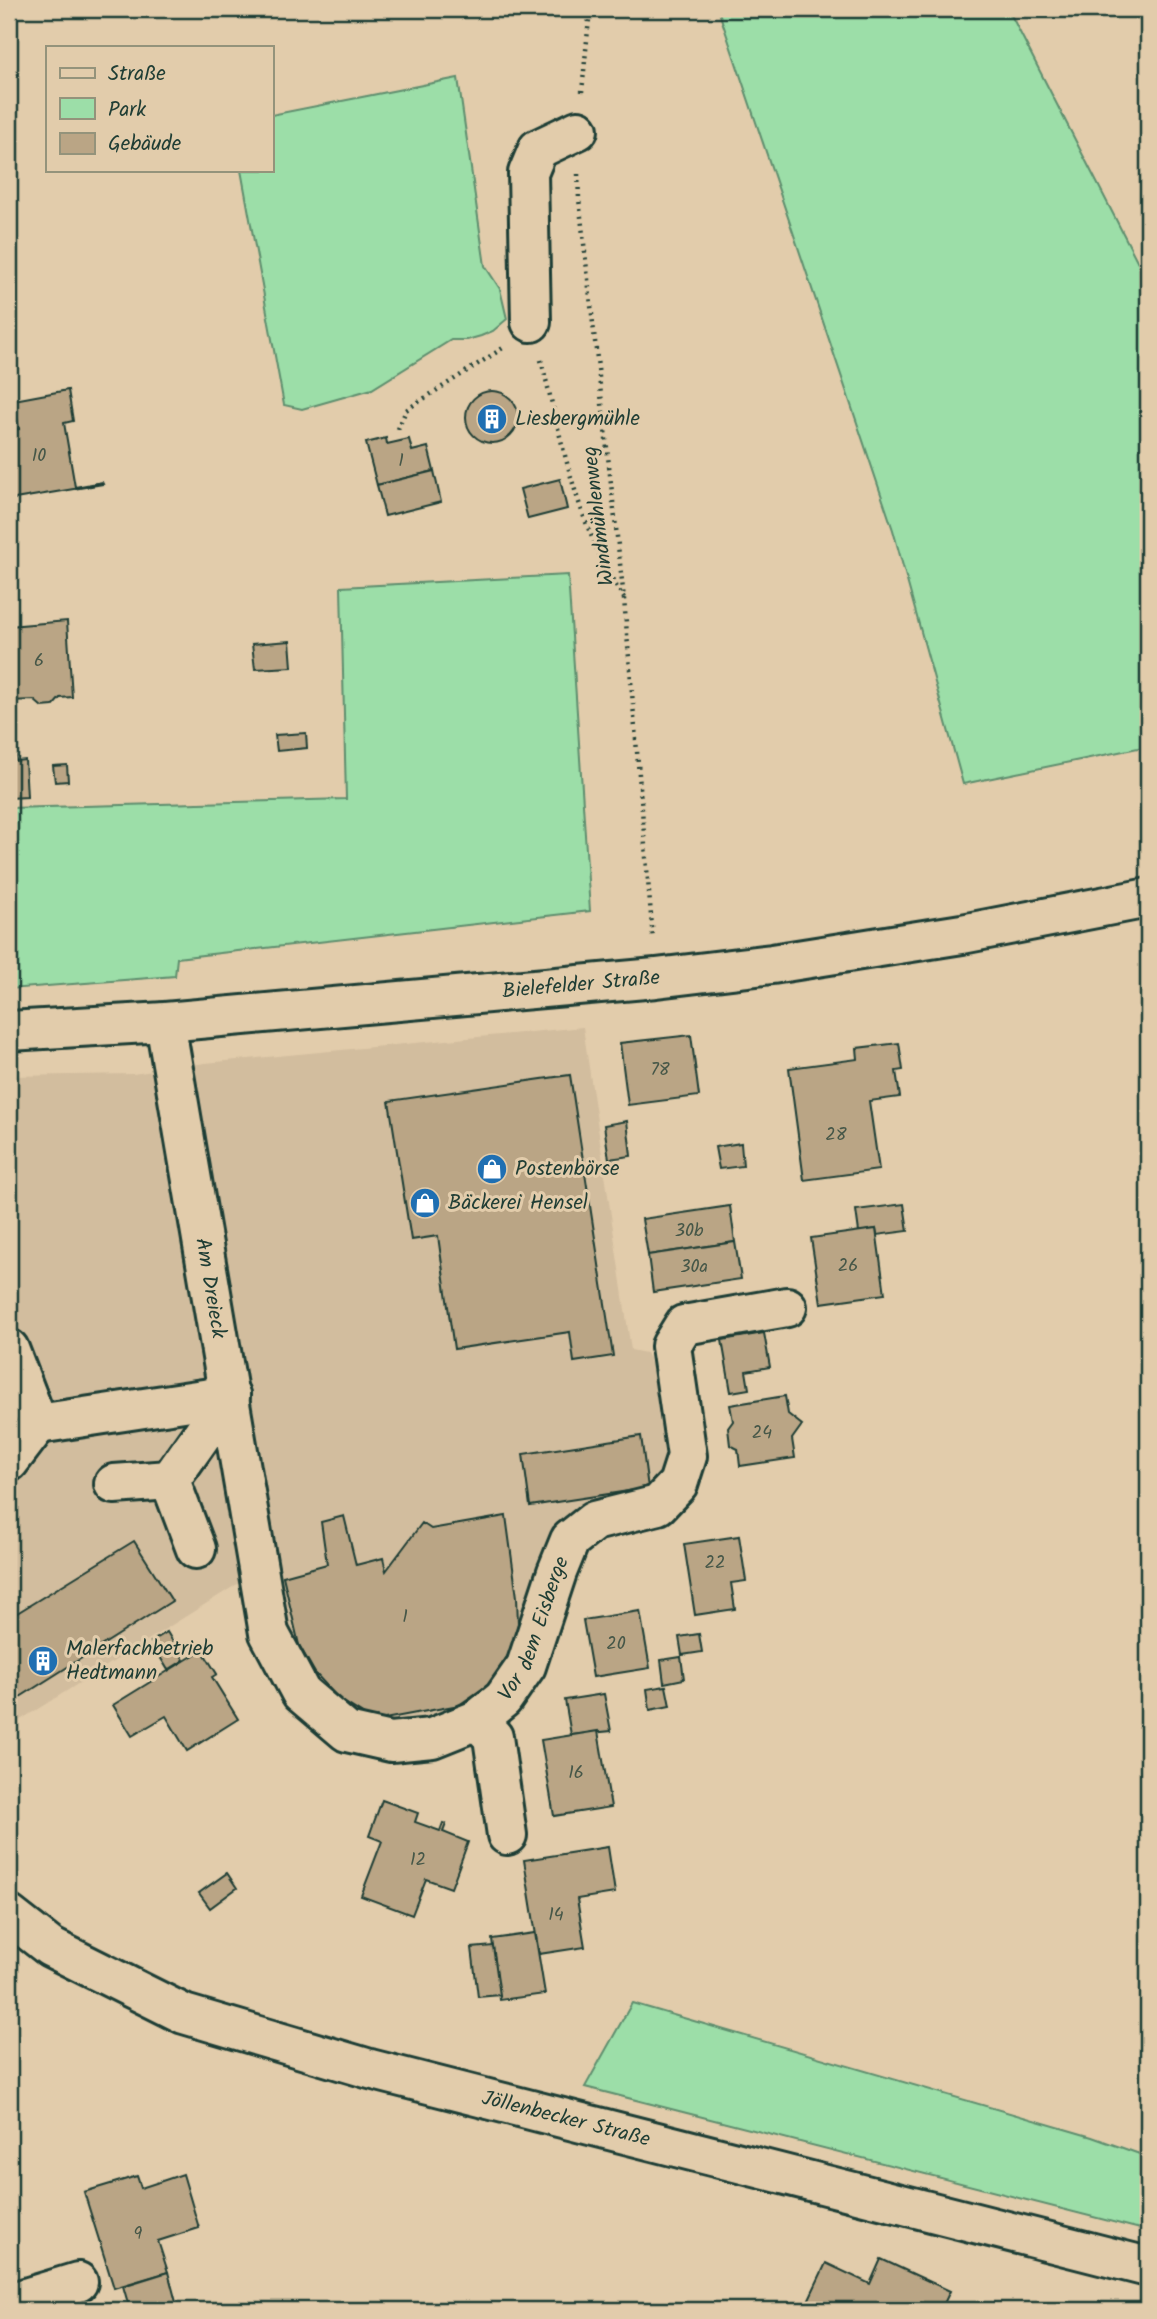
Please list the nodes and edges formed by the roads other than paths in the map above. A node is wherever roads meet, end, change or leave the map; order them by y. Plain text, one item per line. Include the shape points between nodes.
1 (578, 130) road end
2 (531, 322) road end
3 (1148, 898) edge
4 (165, 1022) junction
5 (9, 1031) edge
6 (787, 1307) dead end
7 (9, 1349) edge
8 (230, 1395) junction
9 (38, 1424) junction
10 (9, 1462) edge
11 (170, 1480) junction
12 (114, 1484) dead end
13 (195, 1549) dead end
14 (256, 1554) joint
15 (477, 1720) junction
16 (507, 1835) dead end
17 (9, 1915) edge
18 (1148, 2267) edge
19 (78, 2282) dead end
20 (9, 2303) edge

1 - 2 main road via 538,149 528,173
3 - 4 main road, Bielefelder Straße via 772,964
4 - 5 main road, Bielefelder Straße
4 - 8 main road, Am Dreieck
6 - 15 main road, Vor dem Eisberge via 684,1325 671,1346 687,1456 678,1484 658,1505 594,1521 570,1540 526,1666 503,1699
7 - 9 main road
8 - 9 main road
8 - 11 main road
8 - 14 main road, Am Dreieck
9 - 10 main road
11 - 12 main road
11 - 13 main road
14 - 15 main road, Vor dem Eisberge via 269,1633 301,1693 347,1732 391,1742 432,1738
15 - 16 main road, Vor dem Eisberge via 494,1737
17 - 18 main road, Jöllenbecker Straße via 50,1947 184,2014 370,2069
19 - 20 main road

